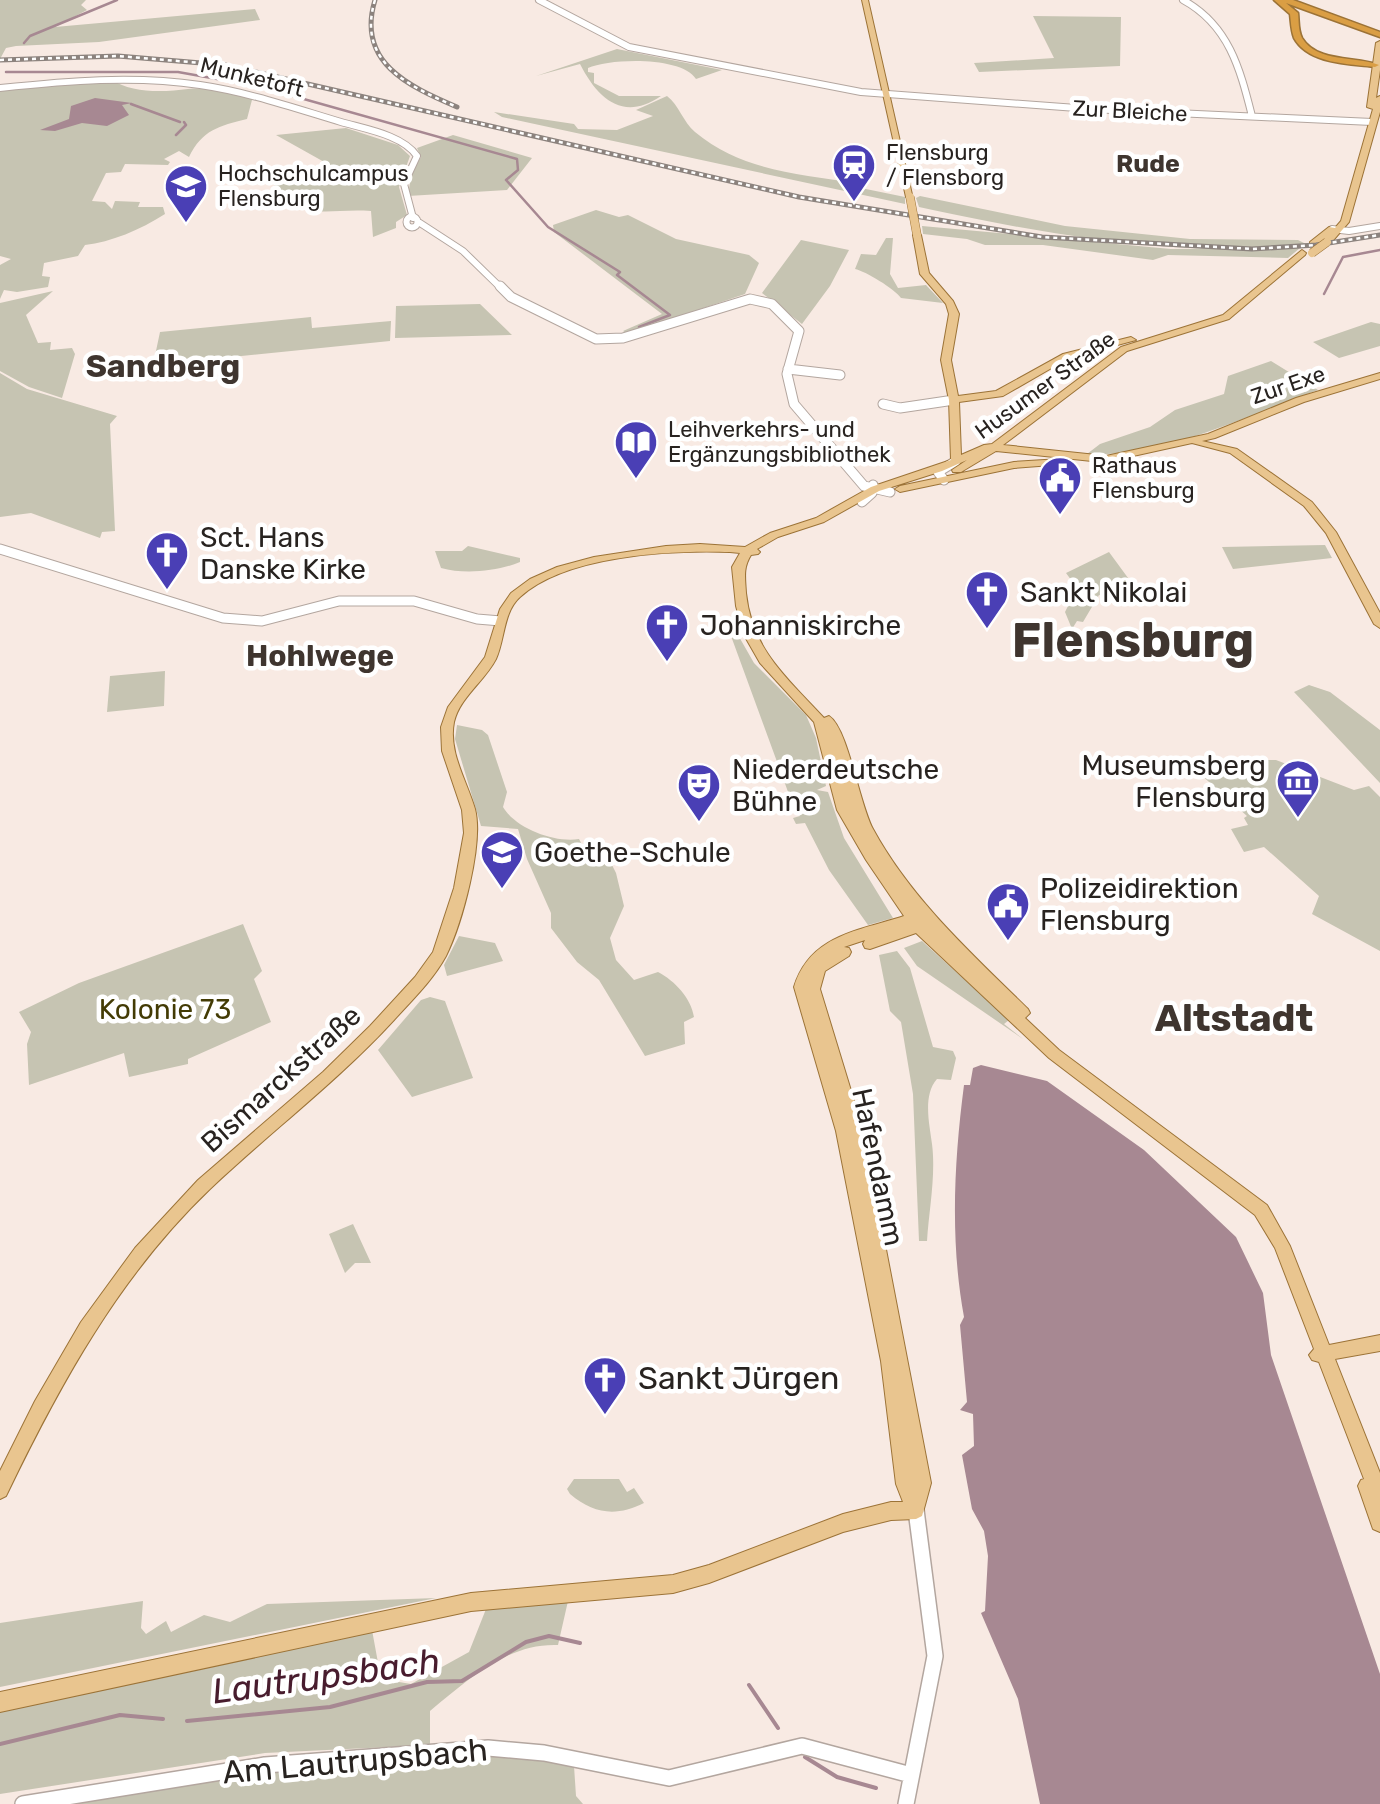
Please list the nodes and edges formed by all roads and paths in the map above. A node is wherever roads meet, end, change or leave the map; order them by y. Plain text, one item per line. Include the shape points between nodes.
1 (539, 0) edge
2 (865, 0) edge
3 (1183, 0) edge
4 (1278, 0) edge
5 (1290, 0) edge
6 (1352, 25) junction
7 (1296, 29) junction
8 (1380, 34) edge
9 (1378, 60) edge
10 (1358, 62) junction
11 (0, 88) edge
12 (888, 96) junction
13 (1380, 98) edge
14 (1252, 116) junction
15 (1372, 122) junction
16 (1380, 226) edge
17 (1336, 230) junction
18 (1309, 250) junction
19 (1166, 334) junction
20 (1095, 348) junction
21 (1111, 359) junction
22 (788, 370) junction
23 (840, 376) dead end
24 (1380, 376) edge
25 (883, 404) dead end
26 (954, 406) junction
27 (1212, 435) junction
28 (1185, 443) junction
29 (994, 447) junction
30 (1227, 449) junction
31 (966, 459) junction
32 (1105, 460) junction
33 (1006, 467) junction
34 (852, 472) junction
35 (864, 478) junction
36 (942, 478) junction
37 (894, 488) junction
38 (873, 490) junction
39 (859, 500) junction
40 (0, 548) edge
41 (749, 553) junction
42 (500, 621) junction
43 (1380, 624) edge
44 (921, 921) junction
45 (1083, 1074) junction
46 (1380, 1343) edge
47 (1380, 1351) edge
48 (1321, 1354) junction
49 (0, 1490) edge
50 (1380, 1496) edge
51 (916, 1510) junction
52 (1380, 1523) edge
53 (0, 1702) edge
54 (911, 1775) junction
55 (23, 1804) edge
56 (906, 1804) edge

1 - 12 street, Zur Bleiche via 630,47
2 - 12 main road
3 - 14 street via 1219,26
4 - 7 highway via 1294,13
5 - 6 highway
5 - 8 highway
6 - 7 highway via 1314,18
6 - 8 highway
7 - 10 highway via 1307,46
9 - 10 highway
9 - 10 highway
9 - 15 main road
11 - 22 street, Munketoft via 94,78 203,83 268,98 413,149 417,156 404,184 416,220 463,251 511,297 603,340 754,299 772,304 799,331
12 - 14 street, Zur Bleiche
12 - 26 main road, bridge via 925,274 954,314 946,360
13 - 15 main road
14 - 15 street, Zur Bleiche
15 - 17 main road
16 - 17 street
17 - 18 main road, Husumer Straße
17 - 18 main road, Husumer Straße, bridge
18 - 19 main road, Husumer Straße via 1226,317
19 - 20 main road
19 - 21 main road, Husumer Straße
20 - 21 main road
20 - 26 main road via 1055,361 1008,391
21 - 29 main road, Husumer Straße
22 - 23 street
22 - 34 street via 797,408
24 - 27 main road, Zur Exe
25 - 26 street
26 - 31 main road via 954,438
27 - 28 main road
27 - 30 main road
28 - 30 main road
28 - 32 main road
29 - 31 main road, Husumer Straße
29 - 32 main road
30 - 43 main road via 1308,504 1335,539
31 - 33 main road
31 - 36 main road, Husumer Straße
31 - 36 street via 938,472
31 - 37 main road
32 - 33 main road
33 - 36 main road
34 - 35 street
34 - 38 street
34 - 39 street
35 - 37 street
35 - 38 street
36 - 37 main road
37 - 38 main road
37 - 39 main road
38 - 39 main road
39 - 41 main road via 822,524
40 - 42 street via 201,614 242,621 327,602 400,601
41 - 42 main road via 718,548 603,557 526,586
41 - 44 main road via 738,568 750,635 820,722 844,810
42 - 49 main road, Bismarckstraße via 489,660 448,724 471,827 449,930 435,962 354,1055 204,1185 136,1258 74,1344
44 - 45 main road
44 - 45 main road via 938,947
44 - 51 main road, Hafendamm via 830,958 818,968 813,989 855,1130 884,1273 922,1483
45 - 48 main road via 1227,1182 1265,1229
46 - 48 main road
47 - 48 main road
48 - 50 main road
48 - 52 main road
51 - 53 main road via 843,1523 673,1584 471,1602
51 - 54 street, Hafendamm via 934,1656
54 - 55 street, Am Lautrupsbach via 802,1746 669,1778 509,1748 426,1750 265,1765
54 - 56 street, Hafendamm

